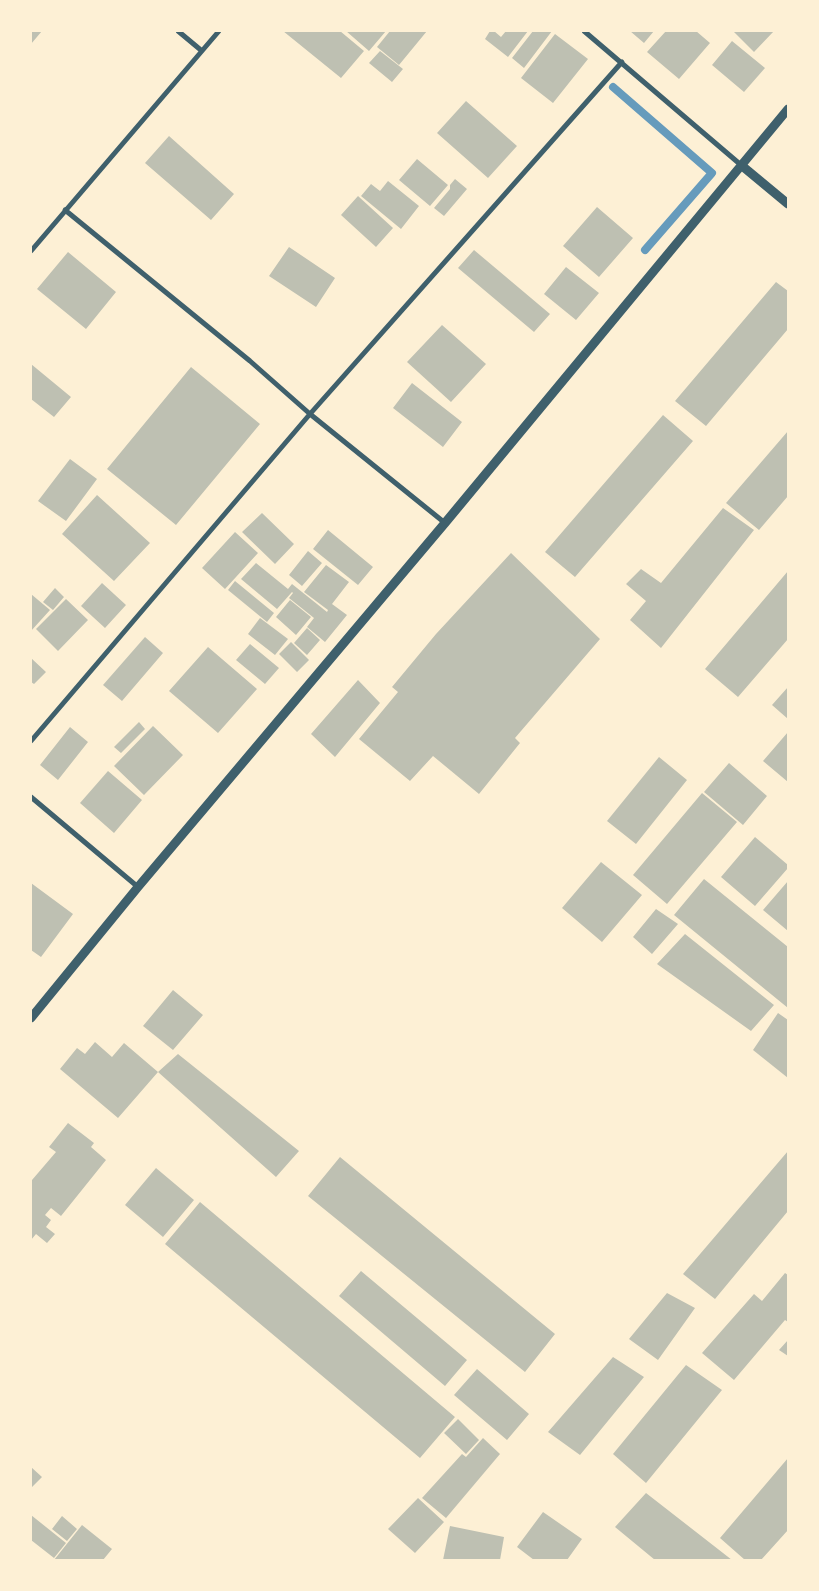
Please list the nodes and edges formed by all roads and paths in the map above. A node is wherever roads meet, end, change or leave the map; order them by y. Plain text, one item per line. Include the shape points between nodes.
1 (178, 31) edge
2 (219, 31) edge
3 (584, 31) edge
4 (202, 51) junction
5 (622, 62) junction
6 (788, 109) edge
7 (742, 165) junction
8 (788, 204) edge
9 (65, 210) junction
10 (31, 251) edge
11 (310, 414) junction
12 (445, 523) junction
13 (31, 741) edge
14 (31, 797) edge
15 (138, 887) junction
16 (31, 1018) edge

1 - 4 street
2 - 4 street
3 - 5 street
4 - 9 street
5 - 7 street
5 - 11 street
6 - 7 street
7 - 8 street
7 - 12 street
9 - 10 street
9 - 11 street
11 - 12 street
11 - 13 street
12 - 15 street
14 - 15 street
15 - 16 street

